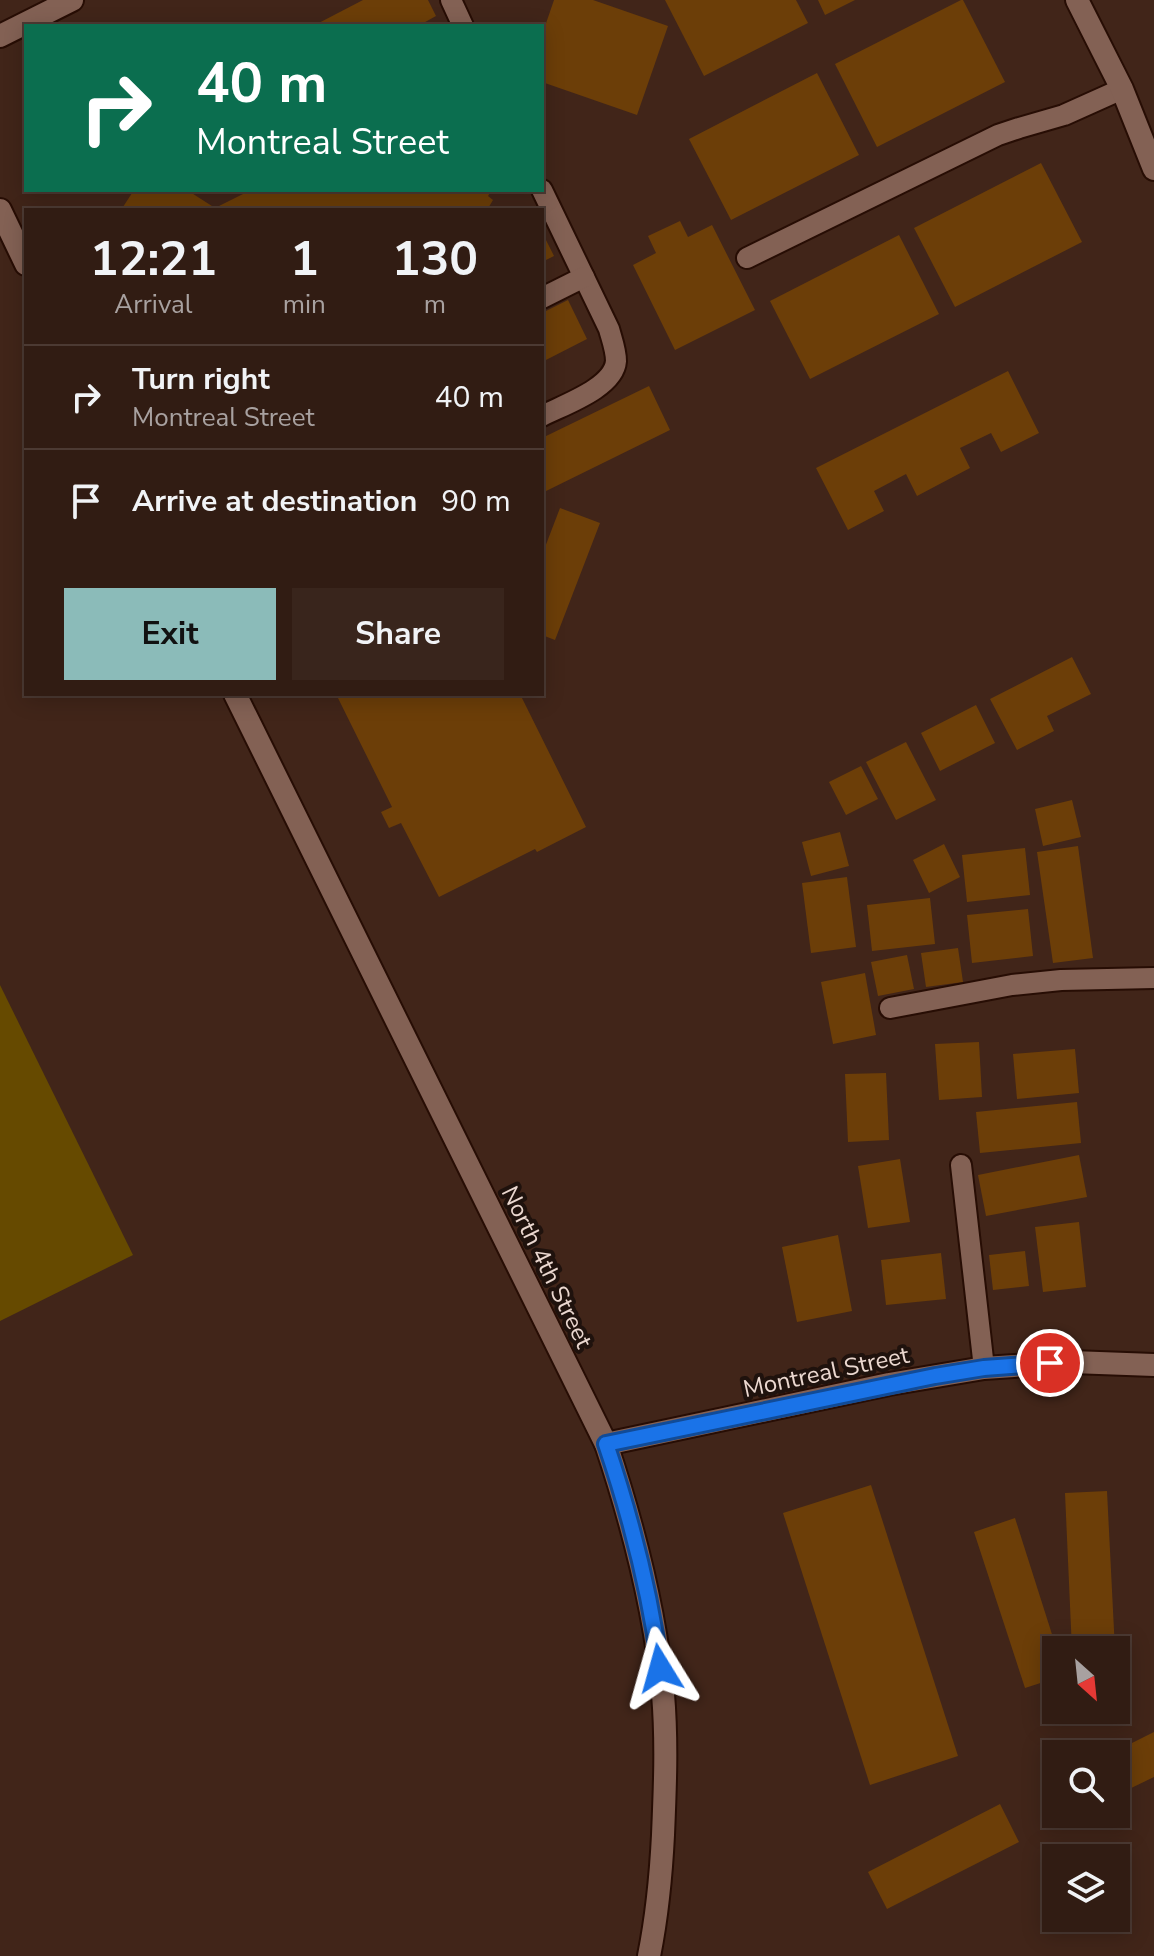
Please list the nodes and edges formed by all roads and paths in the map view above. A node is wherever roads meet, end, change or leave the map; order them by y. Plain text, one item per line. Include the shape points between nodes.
1 (72, 0) edge
2 (451, 0) edge
3 (1077, 0) edge
4 (462, 24) edge
5 (0, 36) edge
6 (1122, 89) junction
7 (1154, 169) edge
8 (543, 192) edge
9 (0, 210) edge
10 (747, 258) dead end
11 (24, 260) edge
12 (584, 277) junction
13 (544, 297) edge
14 (544, 415) edge
15 (236, 696) edge
16 (1154, 978) edge
17 (890, 1008) dead end
18 (961, 1165) dead end
19 (1154, 1365) edge
20 (984, 1368) junction
21 (606, 1444) junction
22 (649, 1956) edge

1 - 5 street
2 - 4 lane
3 - 6 street
6 - 7 street
6 - 10 lane via 1064,115 998,135
8 - 12 lane
9 - 11 street
12 - 13 lane
12 - 14 lane via 609,329 616,364 593,391
15 - 21 street, North 4th Street
16 - 17 lane via 1012,985
18 - 20 lane
19 - 20 street, Montreal Street via 1072,1362
20 - 21 street, Montreal Street
21 - 22 street, North 4th Street via 648,1594 663,1694 664,1802

